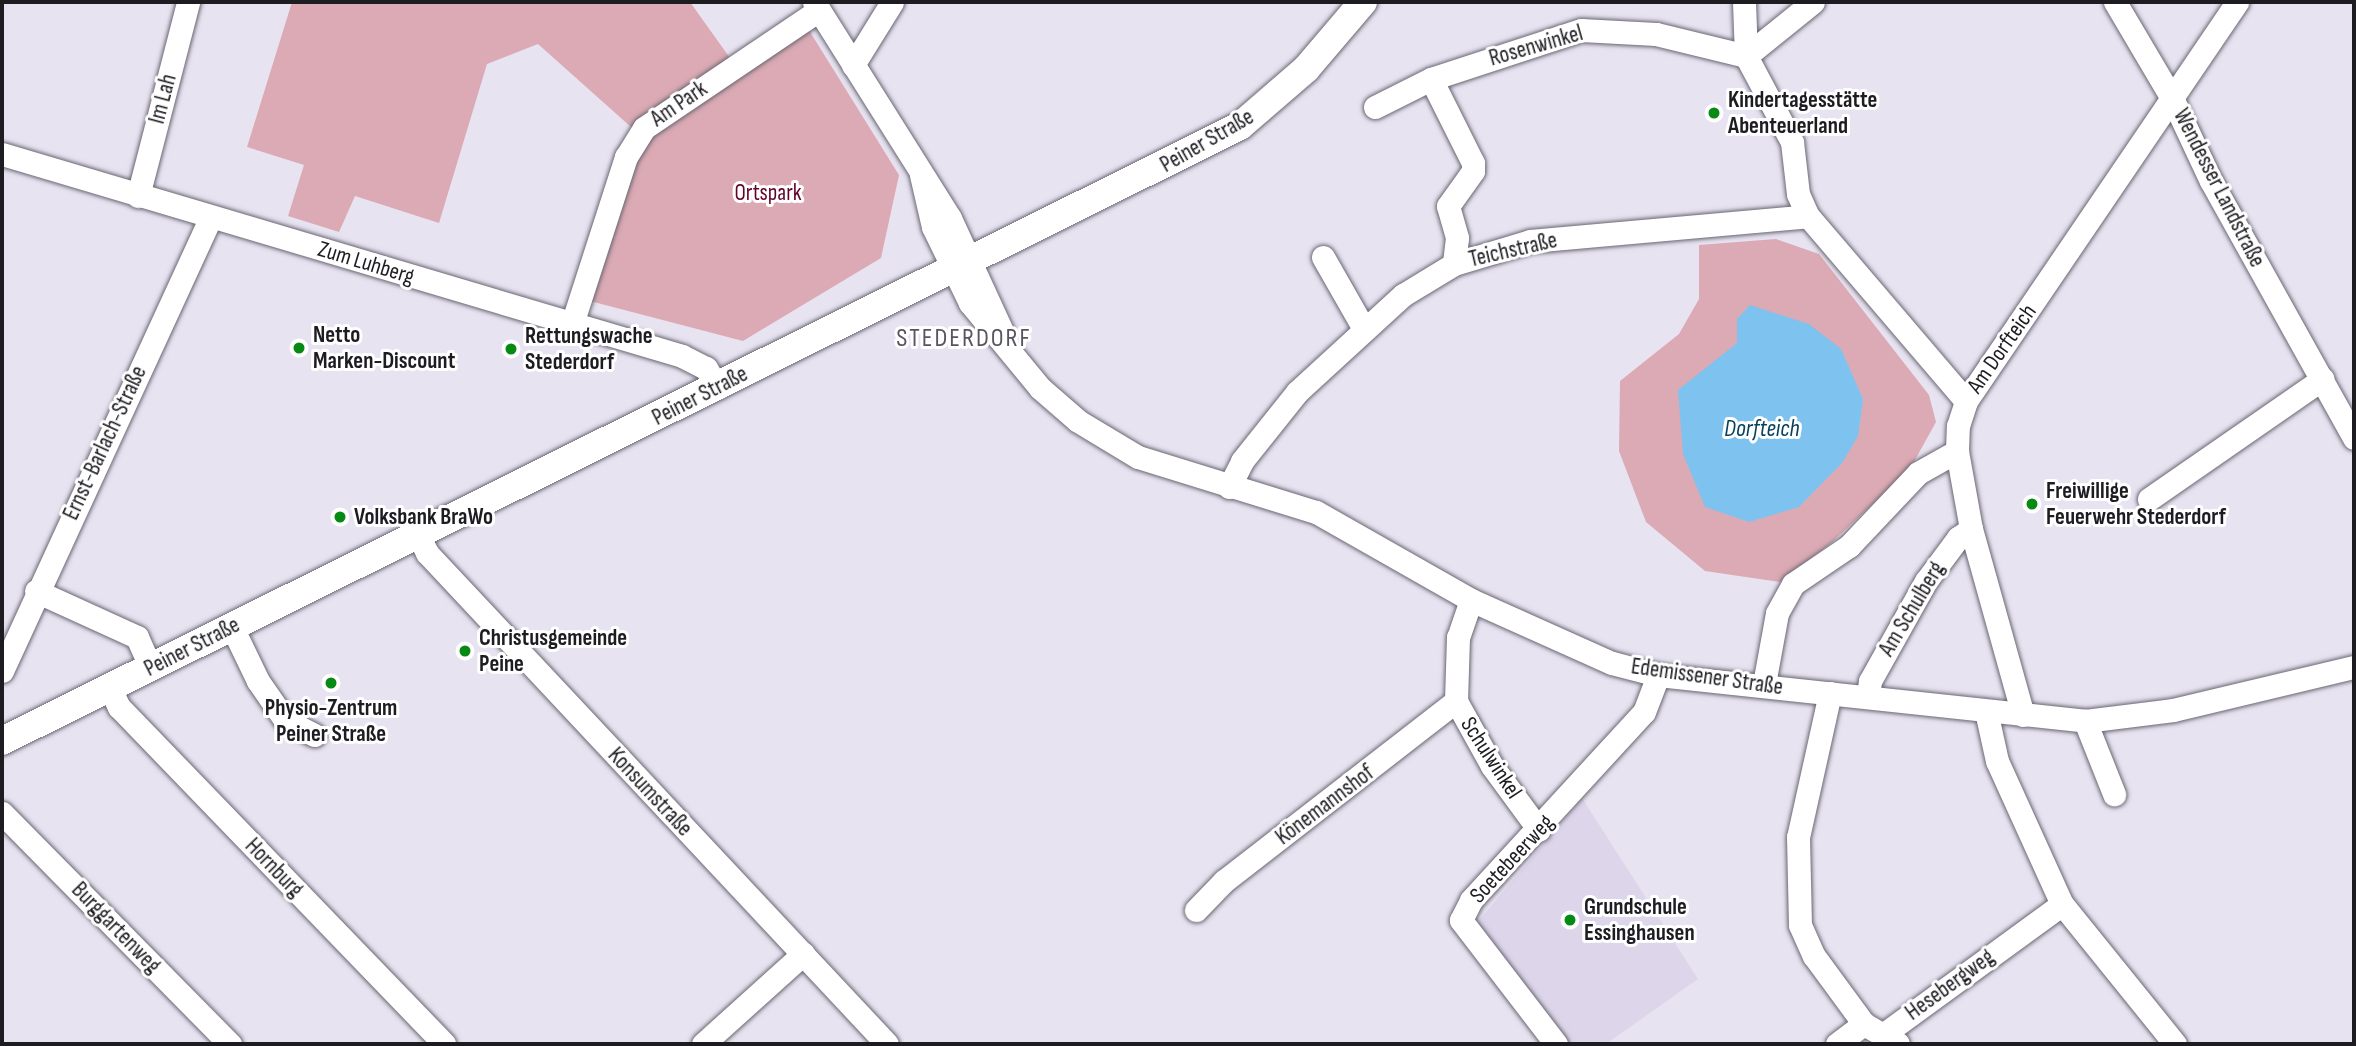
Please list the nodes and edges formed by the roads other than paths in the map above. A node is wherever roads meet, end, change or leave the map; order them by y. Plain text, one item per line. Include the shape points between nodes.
1 (188, 2) edge
2 (892, 2) edge
3 (1363, 2) edge
4 (1744, 2) edge
5 (1813, 2) edge
6 (2115, 2) edge
7 (2237, 2) edge
8 (816, 6) edge
9 (1746, 56) junction
10 (853, 65) junction
11 (1431, 79) junction
12 (2174, 100) junction
13 (1375, 107) dead end
14 (2, 153) edge
15 (138, 196) junction
16 (1808, 216) junction
17 (211, 217) junction
18 (1323, 257) dead end
19 (962, 263) junction
20 (1454, 264) junction
21 (572, 324) junction
22 (1364, 329) junction
23 (2322, 379) junction
24 (718, 388) junction
25 (1966, 401) junction
26 (2354, 438) edge
27 (1957, 451) junction
28 (1229, 487) junction
29 (2150, 499) dead end
30 (1971, 529) junction
31 (418, 535) junction
32 (36, 591) junction
33 (1471, 600) junction
34 (232, 627) junction
35 (2354, 667) edge
36 (151, 668) junction
37 (2, 671) edge
38 (1658, 674) junction
39 (1764, 684) junction
40 (110, 688) junction
41 (1830, 693) junction
42 (1868, 697) junction
43 (1456, 701) junction
44 (1986, 711) junction
45 (2023, 715) junction
46 (2085, 721) junction
47 (314, 735) dead end
48 (2, 741) edge
49 (2114, 794) dead end
50 (2, 813) edge
51 (1539, 830) junction
52 (2062, 904) junction
53 (1196, 910) dead end
54 (803, 954) junction
55 (1882, 1034) edge
56 (230, 1044) edge
57 (443, 1044) edge
58 (703, 1044) edge
59 (887, 1044) edge
60 (1556, 1044) edge
61 (1837, 1044) edge
62 (2175, 1044) edge

1 - 15 street, Im Lah
2 - 10 street
3 - 19 main road, Peiner Straße via 1291,85 1240,126
4 - 9 street
5 - 9 street
6 - 12 street
7 - 12 street, Wendesser Landstraße
8 - 10 street, Am Park
8 - 21 street, Am Park via 644,128 626,157
9 - 11 street, Rosenwinkel via 1656,34 1581,30
9 - 16 street via 1792,142 1798,194
10 - 19 street, Am Park via 921,175
11 - 13 street, Rosenwinkel
11 - 20 street via 1473,163 1473,171 1448,206 1457,238
12 - 23 street, Wendesser Landstraße via 2211,181
12 - 25 street, Am Dorfteich
14 - 15 street, Zum Luhberg
15 - 17 street, Zum Luhberg
16 - 20 street, Teichstraße via 1530,241
16 - 25 street
17 - 21 street, Zum Luhberg
17 - 32 street, Ernst-Barlach-Straße
18 - 22 street
19 - 24 main road, Peiner Straße
19 - 28 street, Edemissener Straße via 1011,353 1040,388 1078,421 1138,457
20 - 22 street, Teichstraße via 1404,295
21 - 24 street, Zum Luhberg via 682,356 706,368
22 - 28 street, Teichstraße via 1297,392 1242,461
23 - 26 street, Wendesser Landstraße
23 - 29 street
24 - 31 main road, Peiner Straße
25 - 27 street, Am Dorfteich
27 - 30 street, Am Dorfteich
27 - 39 street via 1918,473 1849,546 1794,584 1777,613
28 - 33 street, Edemissener Straße via 1316,512
30 - 42 street, Am Schulberg via 1958,538 1926,581 1870,681
30 - 45 street, Am Dorfteich
31 - 34 main road, Peiner Straße
31 - 54 street, Konsumstraße via 427,553
32 - 36 street via 137,637
32 - 37 street, Ernst-Barlach-Straße
33 - 38 street, Edemissener Straße via 1612,663
33 - 43 street, Schulwinkel via 1458,636
34 - 36 main road, Peiner Straße
34 - 47 street via 258,681 285,720
35 - 46 street, Edemissener Straße via 2173,710
36 - 40 main road, Peiner Straße
38 - 39 street, Edemissener Straße
38 - 51 street, Soetebeerweg via 1644,712
39 - 41 street, Edemissener Straße
40 - 48 main road, Peiner Straße
40 - 57 street, Hornburg via 119,708
41 - 42 street, Edemissener Straße
41 - 55 street via 1798,837 1800,925 1814,956
42 - 44 street, Edemissener Straße
43 - 51 street, Schulwinkel via 1486,756
43 - 53 street, Könemannshof via 1224,881
44 - 45 street, Edemissener Straße
44 - 52 street via 1997,761
45 - 46 street, Edemissener Straße
46 - 49 street
50 - 56 street, Burggartenweg
51 - 60 street, Soetebeerweg via 1471,900 1461,920
52 - 55 street, Hesebergweg
52 - 62 street
54 - 58 street
54 - 59 street, Konsumstraße
55 - 61 street, Hesebergweg

